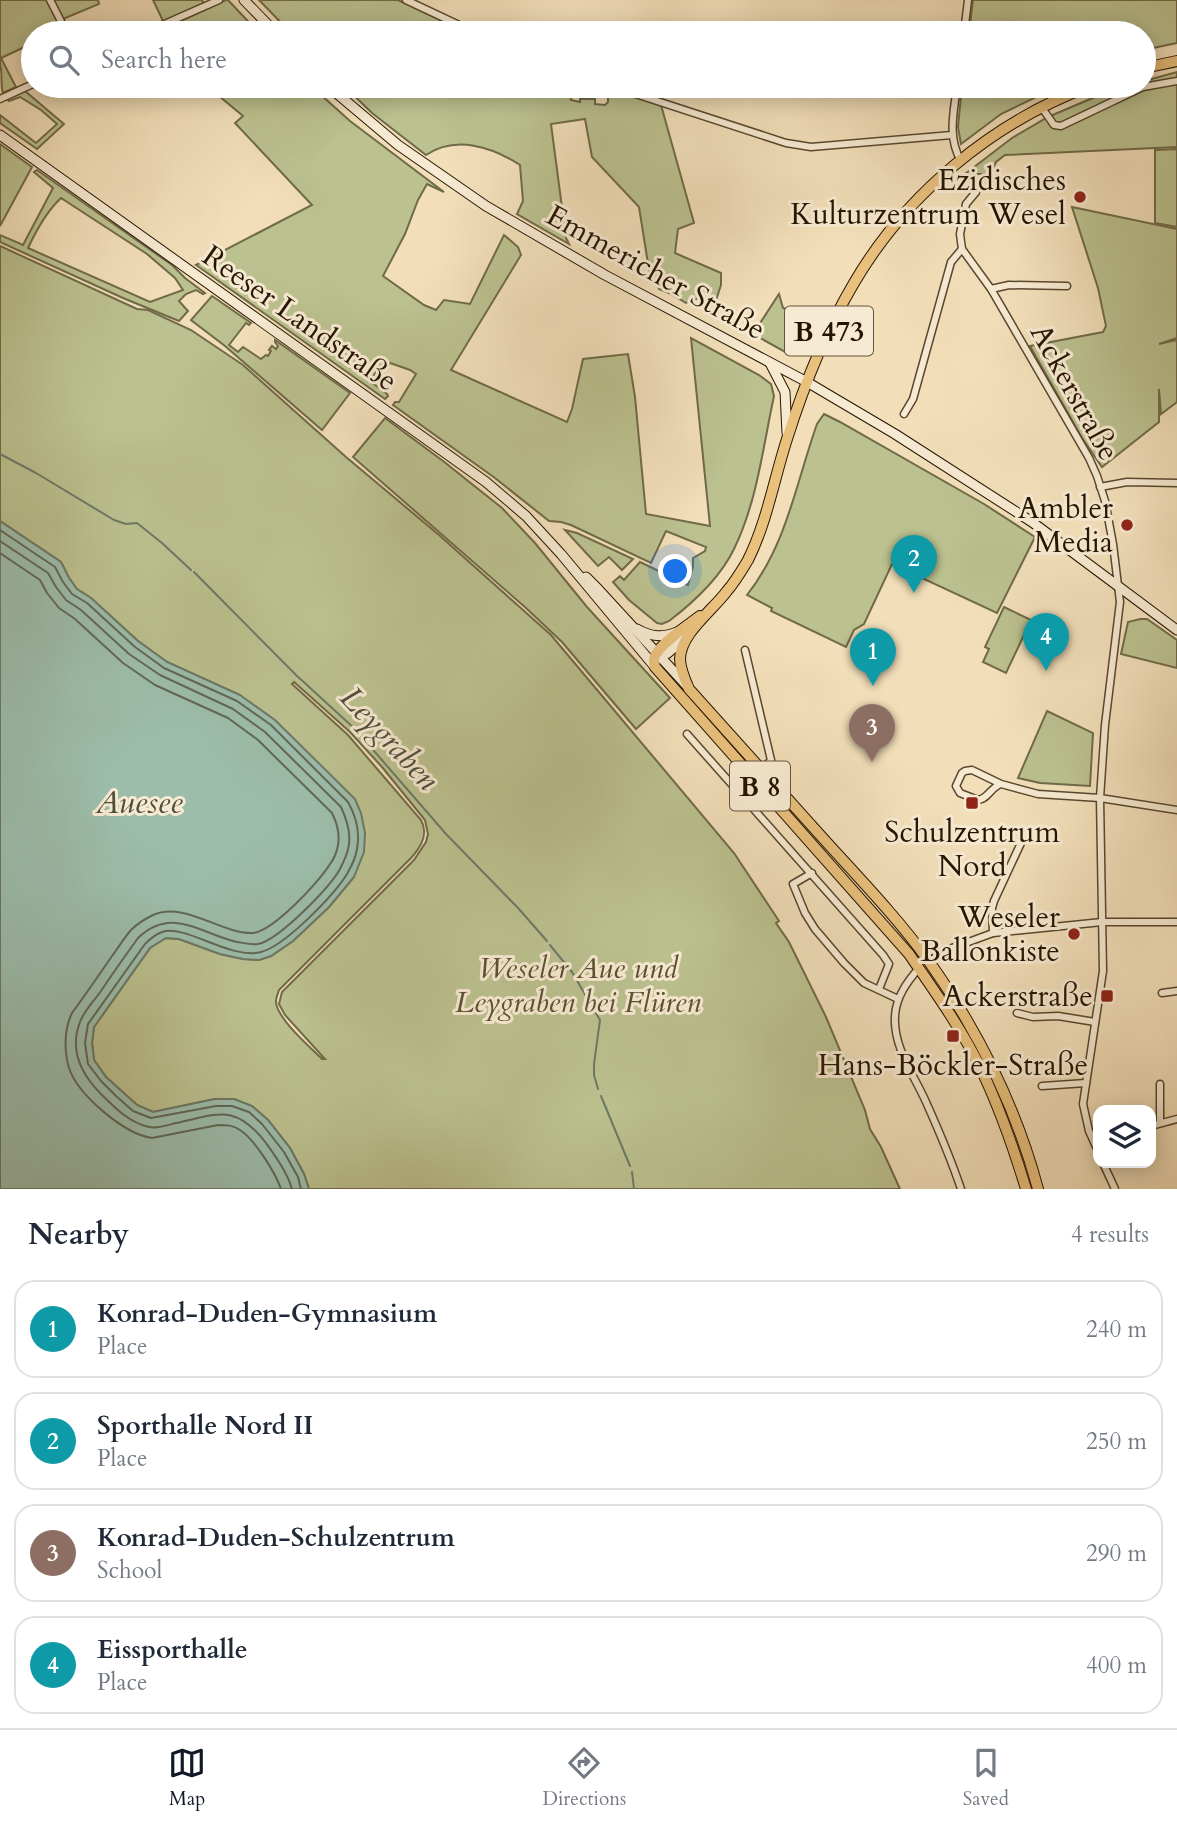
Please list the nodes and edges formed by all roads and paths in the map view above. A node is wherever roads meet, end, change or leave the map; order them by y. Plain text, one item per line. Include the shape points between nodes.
1 (50, 0) edge
2 (219, 0) edge
3 (244, 0) edge
4 (407, 0) edge
5 (968, 0) edge
6 (60, 21) edge
7 (171, 21) edge
8 (264, 21) edge
9 (451, 21) edge
10 (965, 21) edge
11 (1177, 61) edge
12 (1156, 65) edge
13 (1177, 81) edge
14 (1156, 85) edge
15 (21, 89) edge
16 (342, 98) edge
17 (648, 98) edge
18 (956, 98) edge
19 (1064, 98) edge
20 (1120, 98) edge
21 (0, 99) edge
22 (1042, 108) junction
23 (0, 135) edge
24 (952, 135) junction
25 (961, 161) junction
26 (975, 192) dead end
27 (962, 249) junction
28 (1068, 286) dead end
29 (991, 289) junction
30 (769, 362) junction
31 (807, 382) junction
32 (904, 414) dead end
33 (787, 438) junction
34 (1177, 483) edge
35 (1100, 487) junction
36 (561, 554) junction
37 (1118, 586) junction
38 (632, 626) junction
39 (1177, 630) edge
40 (682, 634) junction
41 (745, 650) dead end
42 (654, 659) junction
43 (689, 689) junction
44 (687, 734) dead end
45 (762, 770) junction
46 (1001, 784) junction
47 (1100, 798) junction
48 (1177, 810) edge
49 (1021, 844) dead end
50 (812, 873) junction
51 (1102, 922) junction
52 (1177, 922) edge
53 (993, 933) junction
54 (929, 961) junction
55 (919, 968) junction
56 (879, 989) junction
57 (1177, 991) edge
58 (1162, 993) dead end
59 (898, 999) junction
60 (1017, 1013) dead end
61 (1095, 1022) junction
62 (1086, 1083) junction
63 (1160, 1084) dead end
64 (1042, 1086) dead end
65 (1177, 1119) edge
66 (1160, 1123) junction
67 (1156, 1124) edge
68 (1093, 1139) edge
69 (1105, 1168) edge
70 (961, 1189) edge
71 (1026, 1189) edge
72 (1038, 1189) edge
73 (1115, 1189) edge

1 - 6 street
2 - 7 street
3 - 8 main road
4 - 9 street
5 - 10 street
11 - 12 main road
13 - 14 street
15 - 21 street
16 - 30 main road, Emmericher Straße via 398,145 486,206
17 - 24 street via 811,147
18 - 24 street
19 - 22 main road, B 473
20 - 22 street via 1062,126 1054,125
22 - 25 main road, B 473
23 - 36 main road, Reeser Landstraße via 486,482
24 - 25 street
25 - 31 main road, B 473 via 877,248 836,316
26 - 27 street via 966,204
27 - 29 street, Ackerstraße
27 - 32 street via 951,262 913,399
28 - 29 street, Ackerstraße
29 - 35 street, Ackerstraße via 1089,458
30 - 31 main road, Emmericher Straße
30 - 33 main road via 785,392
31 - 33 main road
31 - 37 main road, Emmericher Straße via 1012,509
33 - 40 main road via 761,530 747,561 729,589
34 - 35 street via 1127,482
35 - 37 street, Ackerstraße
36 - 38 main road, Reeser Landstraße
36 - 42 main road, Reeser Landstraße
37 - 39 main road, Emmericher Straße
37 - 47 street, Ackerstraße
38 - 40 main road via 657,637
38 - 42 main road, Reeser Landstraße
40 - 42 main road
40 - 43 main road, B 8 via 680,661
41 - 45 street via 771,760
42 - 43 main road, Reeser Landstraße / B 8
42 - 55 main road, Reeser Landstraße / B 8
43 - 45 main road, Reeser Landstraße / B 8
44 - 50 street
45 - 54 main road, Reeser Landstraße / B 8
46 - 46 street via 978,800 960,793 956,786 968,770
46 - 47 street via 1038,794
47 - 48 street
47 - 51 street, Ackerstraße
49 - 53 street via 994,901
50 - 56 street via 889,964
50 - 56 street via 793,884 805,913 859,979
51 - 52 street
51 - 53 street
51 - 61 street, Ackerstraße via 1103,971
53 - 54 street
54 - 55 main road
54 - 72 main road, Reeser Landstraße / B 8 via 986,1055 1014,1117
55 - 59 street
55 - 71 main road, Reeser Landstraße / B 8 via 978,1063
56 - 59 street
57 - 58 street
59 - 70 street via 895,1030 900,1048
60 - 61 street
61 - 62 street, Ackerstraße
62 - 64 street
62 - 68 street, Ackerstraße via 1083,1104
63 - 66 street
65 - 66 street
66 - 67 street
69 - 73 street

